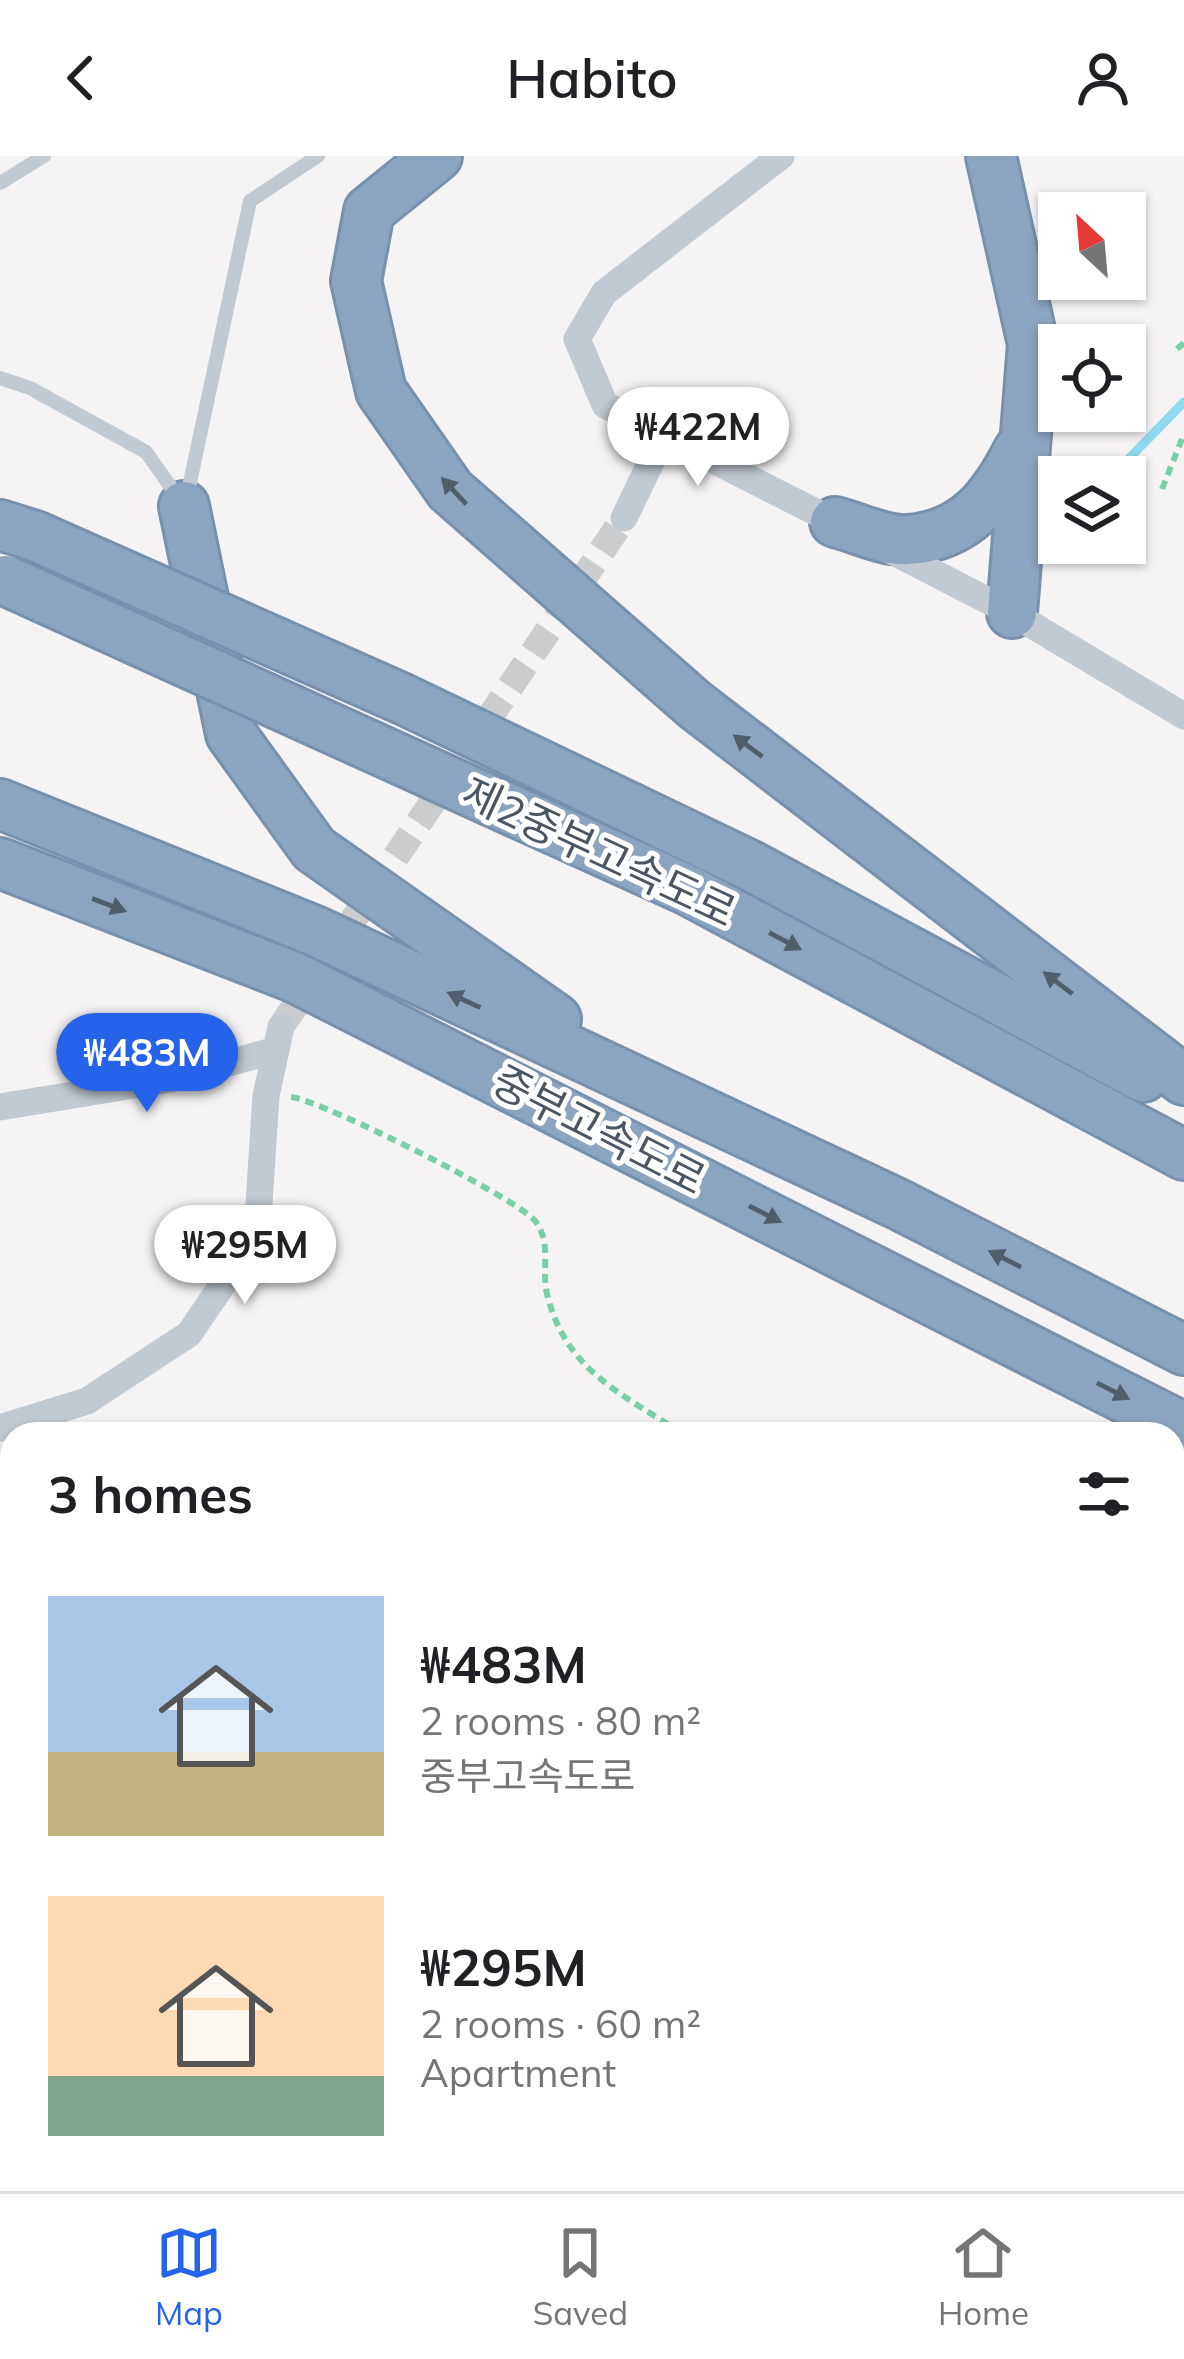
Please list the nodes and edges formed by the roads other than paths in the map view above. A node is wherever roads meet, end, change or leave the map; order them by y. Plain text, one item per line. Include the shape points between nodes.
1 (44, 156) edge
2 (318, 156) edge
3 (437, 156) edge
4 (781, 156) edge
5 (991, 156) edge
6 (0, 183) edge
7 (0, 378) edge
8 (1026, 435) junction
9 (663, 437) junction
10 (184, 506) junction
11 (624, 518) tunnel mouth
12 (835, 522) junction
13 (18, 530) edge
14 (3, 579) edge
15 (1012, 613) junction
16 (1184, 716) edge
17 (0, 803) edge
18 (0, 863) edge
19 (1184, 1080) edge
20 (658, 1091) junction
21 (1184, 1099) edge
22 (0, 1107) edge
23 (1184, 1155) edge
24 (1184, 1350) edge
25 (17, 1422) edge
26 (1172, 1422) edge

1 - 6 lane
2 - 10 lane via 250,201
19 -> 3 highway via 695,705 450,490 381,391 356,281 369,211
4 - 9 street via 604,293 577,339 605,405
5 - 8 highway via 1033,344
7 - 10 lane via 146,452
8 - 12 highway via 994,499 955,526 906,541
8 - 15 highway
9 - 11 street
9 - 12 street
10 - 20 highway via 231,734 314,849
12 - 15 street
13 - 21 highway, 제2중부고속도로, bridge via 403,699 749,866
14 -> 23 highway, 제2중부고속도로, bridge via 688,890
15 - 16 street
20 -> 17 highway, 중부고속도로 via 315,931
18 -> 26 highway, 중부고속도로 via 294,977
24 -> 20 highway, 중부고속도로
22 - 25 street via 171,1079 279,1039 266,1096 257,1234 189,1334 87,1401

